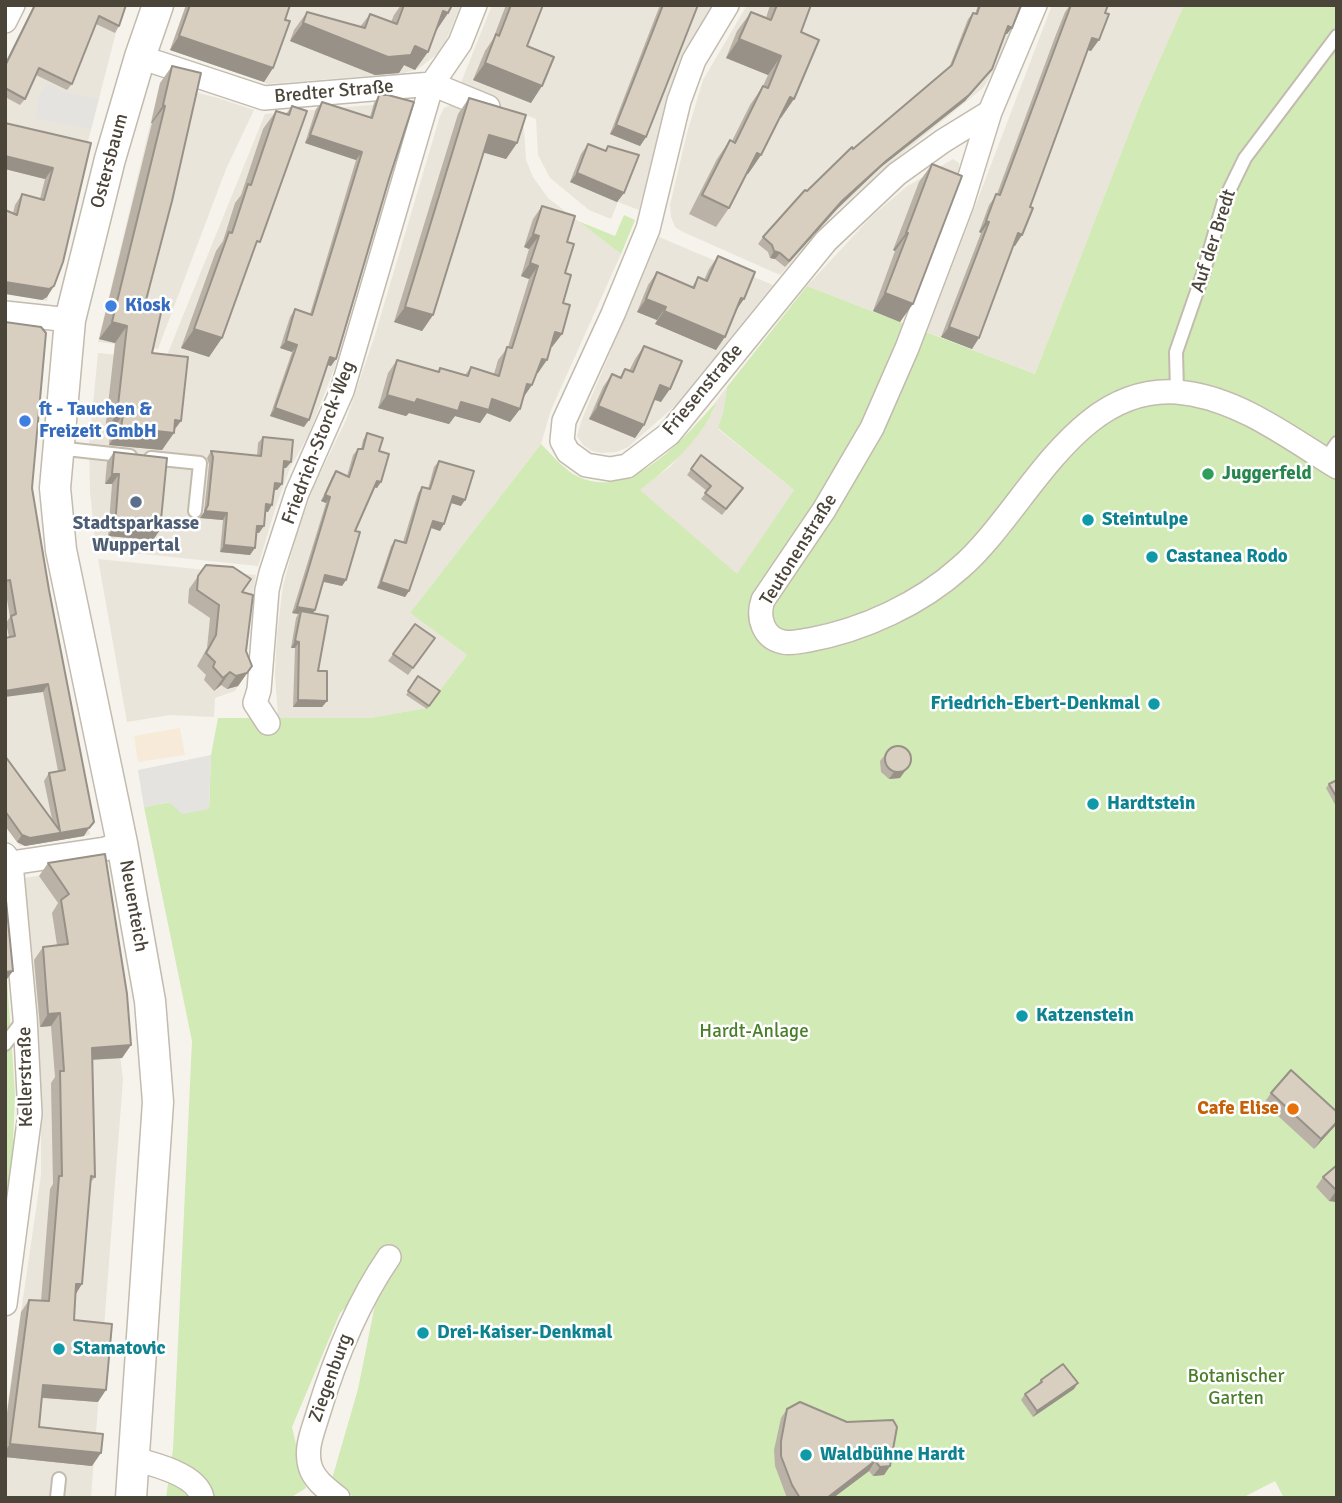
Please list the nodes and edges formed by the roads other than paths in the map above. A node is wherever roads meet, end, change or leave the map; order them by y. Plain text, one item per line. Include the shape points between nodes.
1 (13, 5) edge
2 (158, 5) edge
3 (475, 5) edge
4 (727, 5) edge
5 (1035, 5) edge
6 (5, 21) edge
7 (1337, 36) edge
8 (140, 57) junction
9 (432, 84) junction
10 (488, 107) edge
11 (990, 112) junction
12 (5, 313) edge
13 (70, 320) junction
14 (1177, 392) junction
15 (57, 448) junction
16 (1333, 456) edge
17 (195, 511) dead end
18 (268, 723) dead end
19 (122, 843) junction
20 (8, 859) edge
21 (25, 1017) junction
22 (5, 1044) edge
23 (389, 1257) dead end
24 (5, 1304) edge
25 (134, 1459) junction
26 (59, 1479) dead end
27 (57, 1498) edge
28 (132, 1498) edge
29 (202, 1498) edge
30 (338, 1498) edge

1 - 6 street
2 - 8 street, Ostersbaum
3 - 9 street, Friedrich-Storck-Weg via 460,43
4 - 11 street, Friesenstraße via 694,60 679,101 648,229 564,421 562,441 568,452 586,465 626,466 669,434 826,241 897,174
5 - 11 street, Teutonenstraße
7 - 14 lane, Auf der Bredt via 1245,158 1224,201 1177,352
8 - 9 street, Bredter Straße via 264,98
8 - 13 street, Ostersbaum
9 - 10 street, Bredter Straße
9 - 18 street, Friedrich-Storck-Weg via 342,391 297,494 271,573 255,703
11 - 14 street, Teutonenstraße via 961,206 872,428 763,600 763,626 783,642 817,638 875,619 935,589 987,542 1087,422 1129,399
12 - 13 street
13 - 15 street, Neuenteich
14 - 16 street, Teutonenstraße via 1236,408
15 - 17 lane via 200,463
15 - 19 street, Neuenteich via 55,488 61,550
19 - 20 street
19 - 25 street, Neuenteich via 150,1001 158,1102
20 - 21 street, Kellerstraße
21 - 22 lane, Kellerstraße
21 - 24 street, Kellerstraße via 30,1114
23 - 30 street, Ziegenburg via 358,1309 329,1376 308,1445 311,1471
25 - 28 street, Neuenteich
25 - 29 street via 185,1477 201,1491
26 - 27 lane

